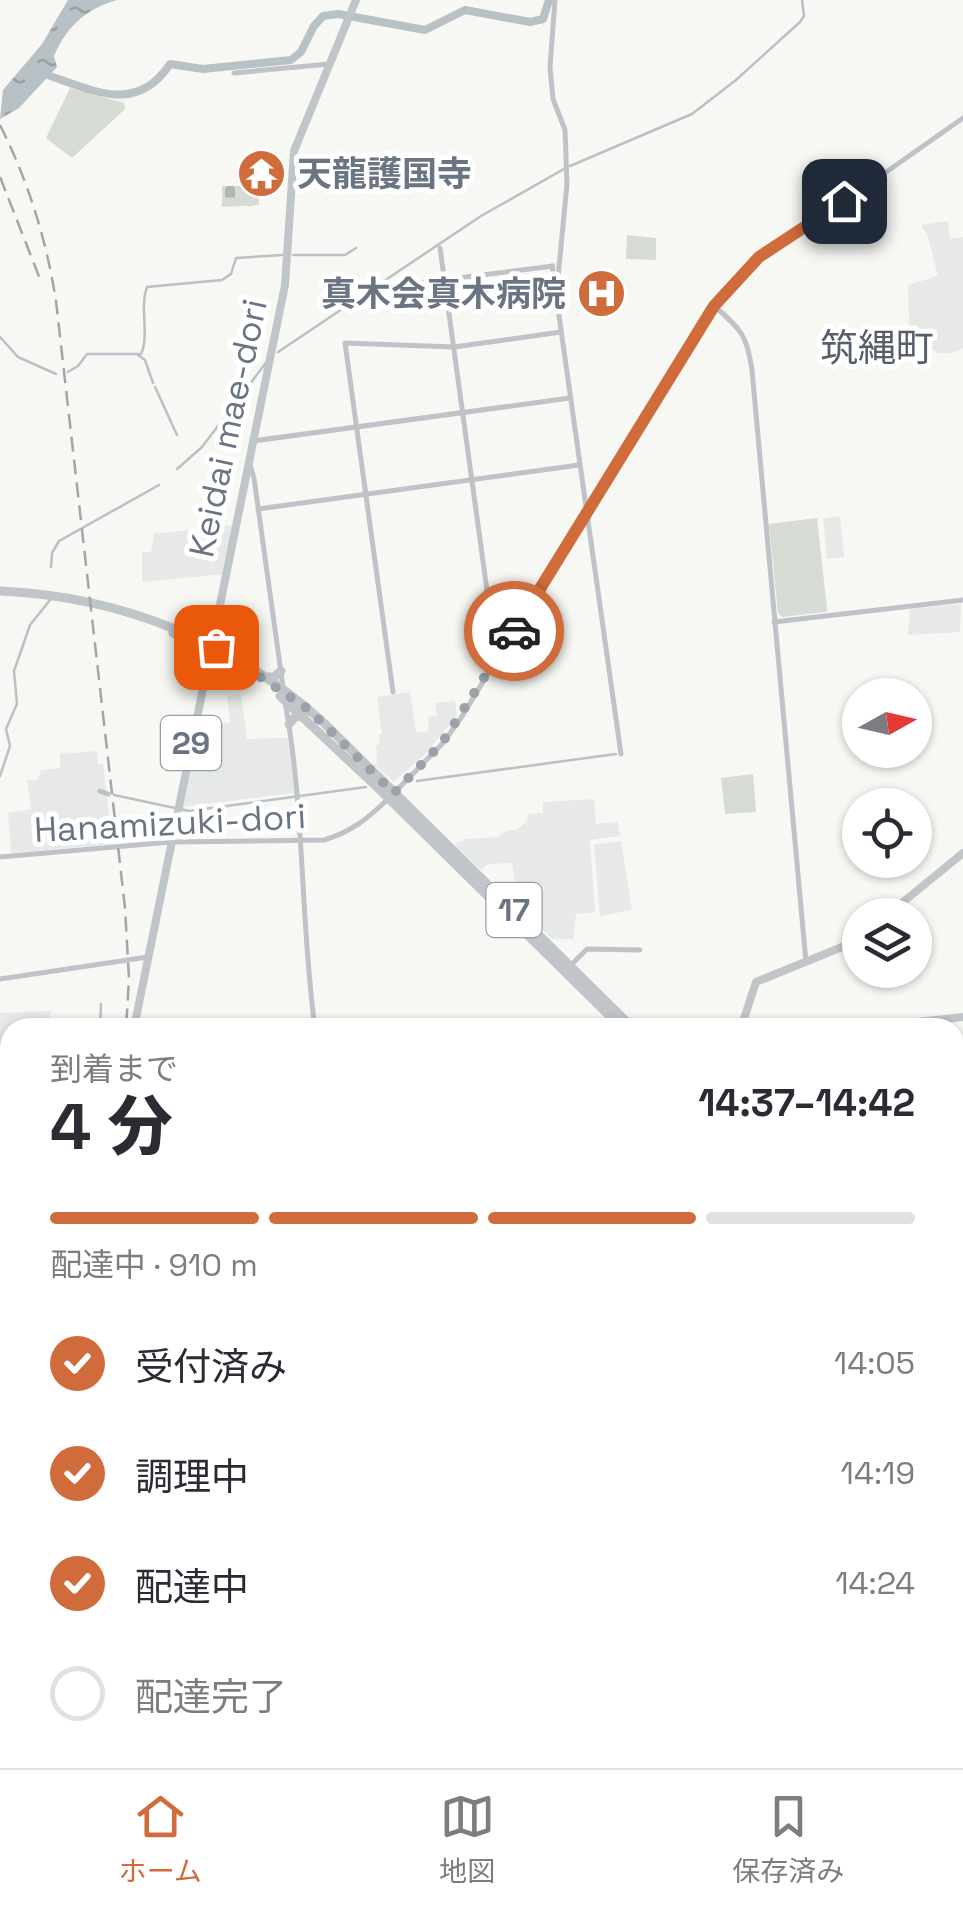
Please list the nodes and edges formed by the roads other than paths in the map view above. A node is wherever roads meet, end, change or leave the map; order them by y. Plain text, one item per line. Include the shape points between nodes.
1 (356, 0) edge
2 (555, 0) edge
3 (329, 64) junction
4 (234, 73) dead end
5 (963, 118) edge
6 (440, 248) dead end
7 (555, 266) junction
8 (445, 281) junction
9 (378, 288) dead end
10 (714, 306) junction
11 (561, 332) junction
12 (454, 347) junction
13 (570, 398) junction
14 (464, 413) junction
15 (357, 428) junction
16 (254, 442) junction
17 (580, 465) junction
18 (248, 467) junction
19 (472, 480) junction
20 (366, 494) junction
21 (258, 509) junction
22 (586, 512) junction
23 (0, 594) edge
24 (963, 600) edge
25 (774, 622) junction
26 (211, 647) junction
27 (497, 660) junction
28 (281, 671) junction
29 (261, 676) junction
30 (393, 692) dead end
31 (284, 696) junction
32 (306, 718) junction
33 (289, 724) junction
34 (621, 754) dead end
35 (392, 796) junction
36 (170, 842) junction
37 (300, 842) junction
38 (963, 853) edge
39 (0, 857) edge
40 (908, 898) edge
41 (842, 947) edge
42 (640, 950) dead end
43 (148, 956) junction
44 (806, 962) junction
45 (570, 966) junction
46 (0, 980) edge
47 (136, 1018) edge
48 (314, 1018) edge
49 (612, 1018) edge
50 (623, 1018) edge
51 (745, 1018) edge

1 - 3 main road, Keidai mae-dori / 29
2 - 7 street via 551,77 565,130 567,172
3 - 4 street
3 - 16 main road, Keidai mae-dori / 29 via 294,151 290,250
5 - 10 street, Hanamizuki-dori via 759,257
6 - 8 street
7 - 8 street
7 - 11 street
8 - 9 street
8 - 12 street
10 - 22 street, Hanamizuki-dori
10 - 25 street via 748,344
11 - 12 street
11 - 13 street
12 - 14 street
12 - 15 street via 345,342
13 - 14 street
13 - 17 street
14 - 15 street
14 - 19 street
15 - 16 street
15 - 20 street
16 - 18 main road, Keidai mae-dori / 29
17 - 19 street
17 - 22 street
18 - 21 street
18 - 26 main road, Keidai mae-dori / 29
19 - 20 street
19 - 27 street
20 - 21 street
20 - 30 street
21 - 28 street
22 - 27 street, Hanamizuki-dori
22 - 34 street
23 - 26 highway, 17 via 54,595 152,620
24 - 25 street
25 - 44 street
26 - 29 highway, 17
26 - 31 highway, 17
26 - 36 main road, Keidai mae-dori / 29
27 - 35 street, Hanamizuki-dori via 442,743
28 - 29 highway
28 - 31 street
29 - 31 highway, 17
31 - 32 highway, 17
31 - 33 street
31 - 35 highway, 17 via 324,723
32 - 33 highway via 296,716
32 - 35 highway, 17
33 - 37 street
35 - 37 street, Hanamizuki-dori via 346,833
35 - 45 highway, 17
35 - 49 highway, 17
36 - 37 street, Hanamizuki-dori
36 - 39 street, Hanamizuki-dori
36 - 43 main road, Keidai mae-dori / 29
37 - 48 street
38 - 40 main road
41 - 44 main road
42 - 45 street via 587,949
43 - 46 street
43 - 47 main road, Keidai mae-dori / 29
44 - 51 main road via 756,982
45 - 50 highway, 17

